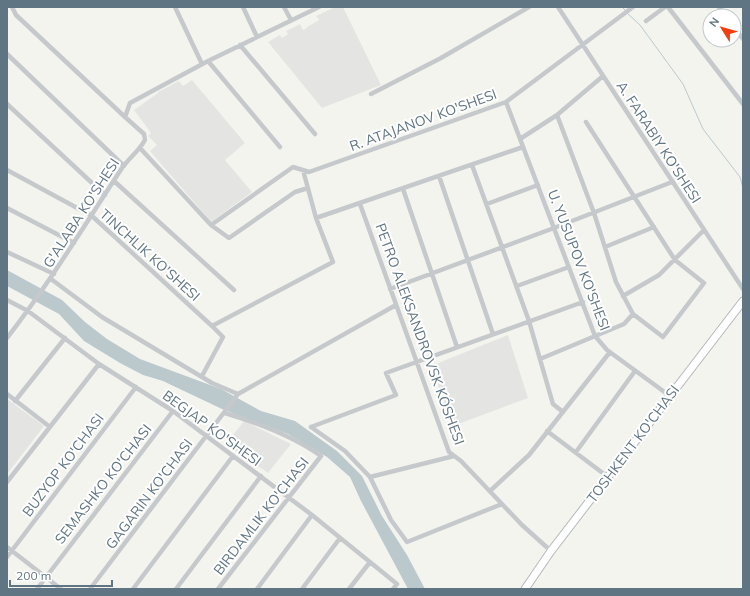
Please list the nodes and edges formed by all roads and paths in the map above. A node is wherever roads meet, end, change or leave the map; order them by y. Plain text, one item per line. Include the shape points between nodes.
1 (12, 7) edge
2 (175, 7) edge
3 (243, 7) edge
4 (284, 7) edge
5 (319, 7) edge
6 (529, 7) edge
7 (558, 7) edge
8 (634, 7) edge
9 (665, 7) edge
10 (668, 7) edge
11 (291, 20) junction
12 (646, 21) dead end
13 (257, 37) junction
14 (240, 45) junction
15 (583, 45) junction
16 (7, 54) edge
17 (208, 61) junction
18 (202, 64) junction
19 (603, 76) junction
20 (371, 94) dead end
21 (506, 102) junction
22 (7, 104) edge
23 (743, 104) edge
24 (557, 115) junction
25 (125, 117) junction
26 (586, 122) dead end
27 (315, 134) dead end
28 (520, 139) junction
29 (280, 147) dead end
30 (523, 147) junction
31 (140, 148) junction
32 (472, 165) junction
33 (124, 166) junction
34 (7, 170) edge
35 (303, 170) junction
36 (439, 176) junction
37 (114, 181) junction
38 (672, 182) junction
39 (538, 184) junction
40 (308, 188) junction
41 (403, 189) junction
42 (105, 195) junction
43 (634, 197) junction
44 (360, 204) junction
45 (487, 204) junction
46 (7, 208) edge
47 (594, 213) junction
48 (92, 216) junction
49 (316, 218) junction
50 (210, 225) junction
51 (654, 227) junction
52 (554, 228) junction
53 (704, 230) junction
54 (74, 243) junction
55 (503, 247) junction
56 (605, 247) junction
57 (7, 252) edge
58 (468, 260) junction
59 (675, 260) junction
60 (569, 267) junction
61 (432, 273) junction
62 (54, 274) junction
63 (51, 279) junction
64 (517, 286) junction
65 (390, 289) junction
66 (743, 289) edge
67 (234, 290) dead end
68 (623, 296) junction
69 (7, 300) edge
70 (743, 301) edge
71 (582, 302) junction
72 (396, 305) junction
73 (28, 311) junction
74 (633, 314) junction
75 (529, 321) junction
76 (212, 326) junction
77 (493, 334) junction
78 (595, 336) junction
79 (7, 338) edge
80 (65, 338) junction
81 (457, 347) junction
82 (610, 352) junction
83 (540, 359) junction
84 (416, 362) junction
85 (99, 364) junction
86 (635, 371) junction
87 (202, 376) junction
88 (136, 387) junction
89 (7, 394) edge
90 (237, 396) junction
91 (670, 396) junction
92 (16, 400) junction
93 (173, 411) junction
94 (225, 412) junction
95 (563, 412) junction
96 (50, 427) junction
97 (547, 431) junction
98 (207, 436) junction
99 (576, 452) junction
100 (233, 456) junction
101 (454, 456) junction
102 (261, 476) junction
103 (370, 477) junction
104 (608, 477) junction
105 (7, 482) edge
106 (490, 491) junction
107 (290, 498) junction
108 (502, 504) junction
109 (312, 515) junction
110 (340, 538) junction
111 (7, 547) edge
112 (12, 551) junction
113 (551, 551) junction
114 (7, 557) edge
115 (370, 562) junction
116 (46, 577) junction
117 (37, 589) edge
118 (61, 589) edge
119 (90, 589) edge
120 (133, 589) edge
121 (176, 589) edge
122 (218, 589) edge
123 (257, 589) edge
124 (302, 589) edge
125 (349, 589) edge
126 (393, 589) edge
127 (524, 589) edge

1 - 25 street via 16,15
2 - 18 street
3 - 13 street
4 - 11 street
5 - 11 street
6 - 20 street via 441,58
7 - 15 street, A. FARABIY KO'SHESI
8 - 15 street, R. ATAJANOV KO'SHESI
9 - 12 street
10 - 23 street
11 - 13 street
13 - 14 street
14 - 17 street
14 - 27 street
15 - 19 street, A. FARABIY KO'SHESI
15 - 21 street, R. ATAJANOV KO'SHESI
16 - 33 street
17 - 18 street
17 - 29 street
18 - 25 street via 130,103
19 - 24 street
19 - 38 street, A. FARABIY KO'SHESI
21 - 28 street, U. YUSUPOV KO'SHESI
21 - 35 street, R. ATAJANOV KO'SHESI via 309,172
22 - 42 street
24 - 28 street
24 - 47 street
25 - 31 street, G'ALABA KO'SHESI via 144,134 145,140
26 - 43 street
28 - 30 street, U. YUSUPOV KO'SHESI
30 - 32 street
30 - 39 street, U. YUSUPOV KO'SHESI
31 - 33 street, G'ALABA KO'SHESI
31 - 50 street
32 - 36 street
32 - 45 street
33 - 37 street, G'ALABA KO'SHESI
34 - 48 street, TINCHLIK KO'SHESI
35 - 40 street
35 - 50 street, R. ATAJANOV KO'SHESI via 293,167
36 - 41 street
36 - 58 street
37 - 42 street, G'ALABA KO'SHESI
37 - 67 street
38 - 43 street
38 - 53 street, A. FARABIY KO'SHESI
39 - 45 street
39 - 52 street, U. YUSUPOV KO'SHESI
40 - 49 street
40 - 50 street via 295,192 230,238
41 - 44 street
41 - 61 street
42 - 48 street, G'ALABA KO'SHESI
43 - 47 street
43 - 51 street
44 - 49 street
44 - 65 street, PETRO ALEKSANDROVSK KÓSHESI
45 - 55 street
46 - 54 street
47 - 52 street
47 - 56 street
48 - 54 street, G'ALABA KO'SHESI
48 - 76 street, TINCHLIK KO'SHESI
49 - 76 street via 333,262
51 - 56 street
51 - 59 street
52 - 55 street
52 - 60 street, U. YUSUPOV KO'SHESI
53 - 59 street
53 - 66 street, A. FARABIY KO'SHESI
54 - 62 street, G'ALABA KO'SHESI
55 - 58 street
55 - 64 street
56 - 68 street
57 - 62 street
58 - 61 street
58 - 77 street
59 - 68 street via 659,275
59 - 74 street via 704,283 663,337
60 - 64 street
60 - 71 street, U. YUSUPOV KO'SHESI
61 - 65 street
61 - 81 street
62 - 63 street, G'ALABA KO'SHESI
63 - 73 street, G'ALABA KO'SHESI
63 - 87 street via 102,317
64 - 75 street
65 - 72 street, PETRO ALEKSANDROVSK KÓSHESI
68 - 74 street
69 - 73 street, BEGJAP KO'SHESI
70 - 91 highway, TOSHKENT KO'CHASI
71 - 75 street
71 - 78 street, U. YUSUPOV KO'SHESI
72 - 84 street, PETRO ALEKSANDROVSK KÓSHESI
72 - 90 street
73 - 79 street, G'ALABA KO'SHESI
73 - 80 street, BEGJAP KO'SHESI
74 - 78 street via 624,324
75 - 77 street
75 - 83 street
76 - 87 street, TINCHLIK KO'SHESI via 223,337
77 - 81 street
78 - 82 street, U. YUSUPOV KO'SHESI
78 - 83 street
80 - 85 street, BEGJAP KO'SHESI
80 - 92 street
81 - 84 street
82 - 86 street, U. YUSUPOV KO'SHESI
82 - 95 street
83 - 95 street via 553,404
84 - 101 street, PETRO ALEKSANDROVSK KÓSHESI via 449,452
84 - 103 street via 386,373 396,395 311,427 345,452
85 - 88 street, BEGJAP KO'SHESI
85 - 96 street
86 - 91 street, U. YUSUPOV KO'SHESI
86 - 99 street
87 - 90 street
88 - 93 street, BEGJAP KO'SHESI
88 - 112 street, BUZYOP KO'CHASI
89 - 92 street
90 - 94 street, GAGARIN KO'CHASI
91 - 104 highway, TOSHKENT KO'CHASI
92 - 96 street
93 - 98 street, BEGJAP KO'SHESI
93 - 116 street, SEMASHKO KO'CHASI
94 - 98 street, GAGARIN KO'CHASI
94 - 107 street, BIRDAMLIK KO'CHASI via 290,438 321,456
95 - 97 street
96 - 105 street
97 - 99 street
97 - 106 street via 529,454
98 - 100 street, BEGJAP KO'SHESI
98 - 119 street, GAGARIN KO'CHASI
99 - 104 street
100 - 102 street, BEGJAP KO'SHESI
100 - 120 street
101 - 103 street
101 - 106 street, PETRO ALEKSANDROVSK KÓSHESI
102 - 107 street, BEGJAP KO'SHESI
102 - 121 street
103 - 108 street via 391,520 407,542
104 - 113 highway, TOSHKENT KO'CHASI
106 - 108 street, PETRO ALEKSANDROVSK KÓSHESI
107 - 109 street, BEGJAP KO'SHESI
107 - 122 street, BIRDAMLIK KO'CHASI
108 - 113 street, PETRO ALEKSANDROVSK KÓSHESI
109 - 110 street, BEGJAP KO'SHESI
109 - 123 street
110 - 115 street, BEGJAP KO'SHESI
110 - 124 street
111 - 112 street
112 - 114 street, BUZYOP KO'CHASI
112 - 116 street
113 - 127 highway, TOSHKENT KO'CHASI
115 - 125 street
115 - 126 street, BEGJAP KO'SHESI via 397,584
116 - 117 street, SEMASHKO KO'CHASI
116 - 118 street

